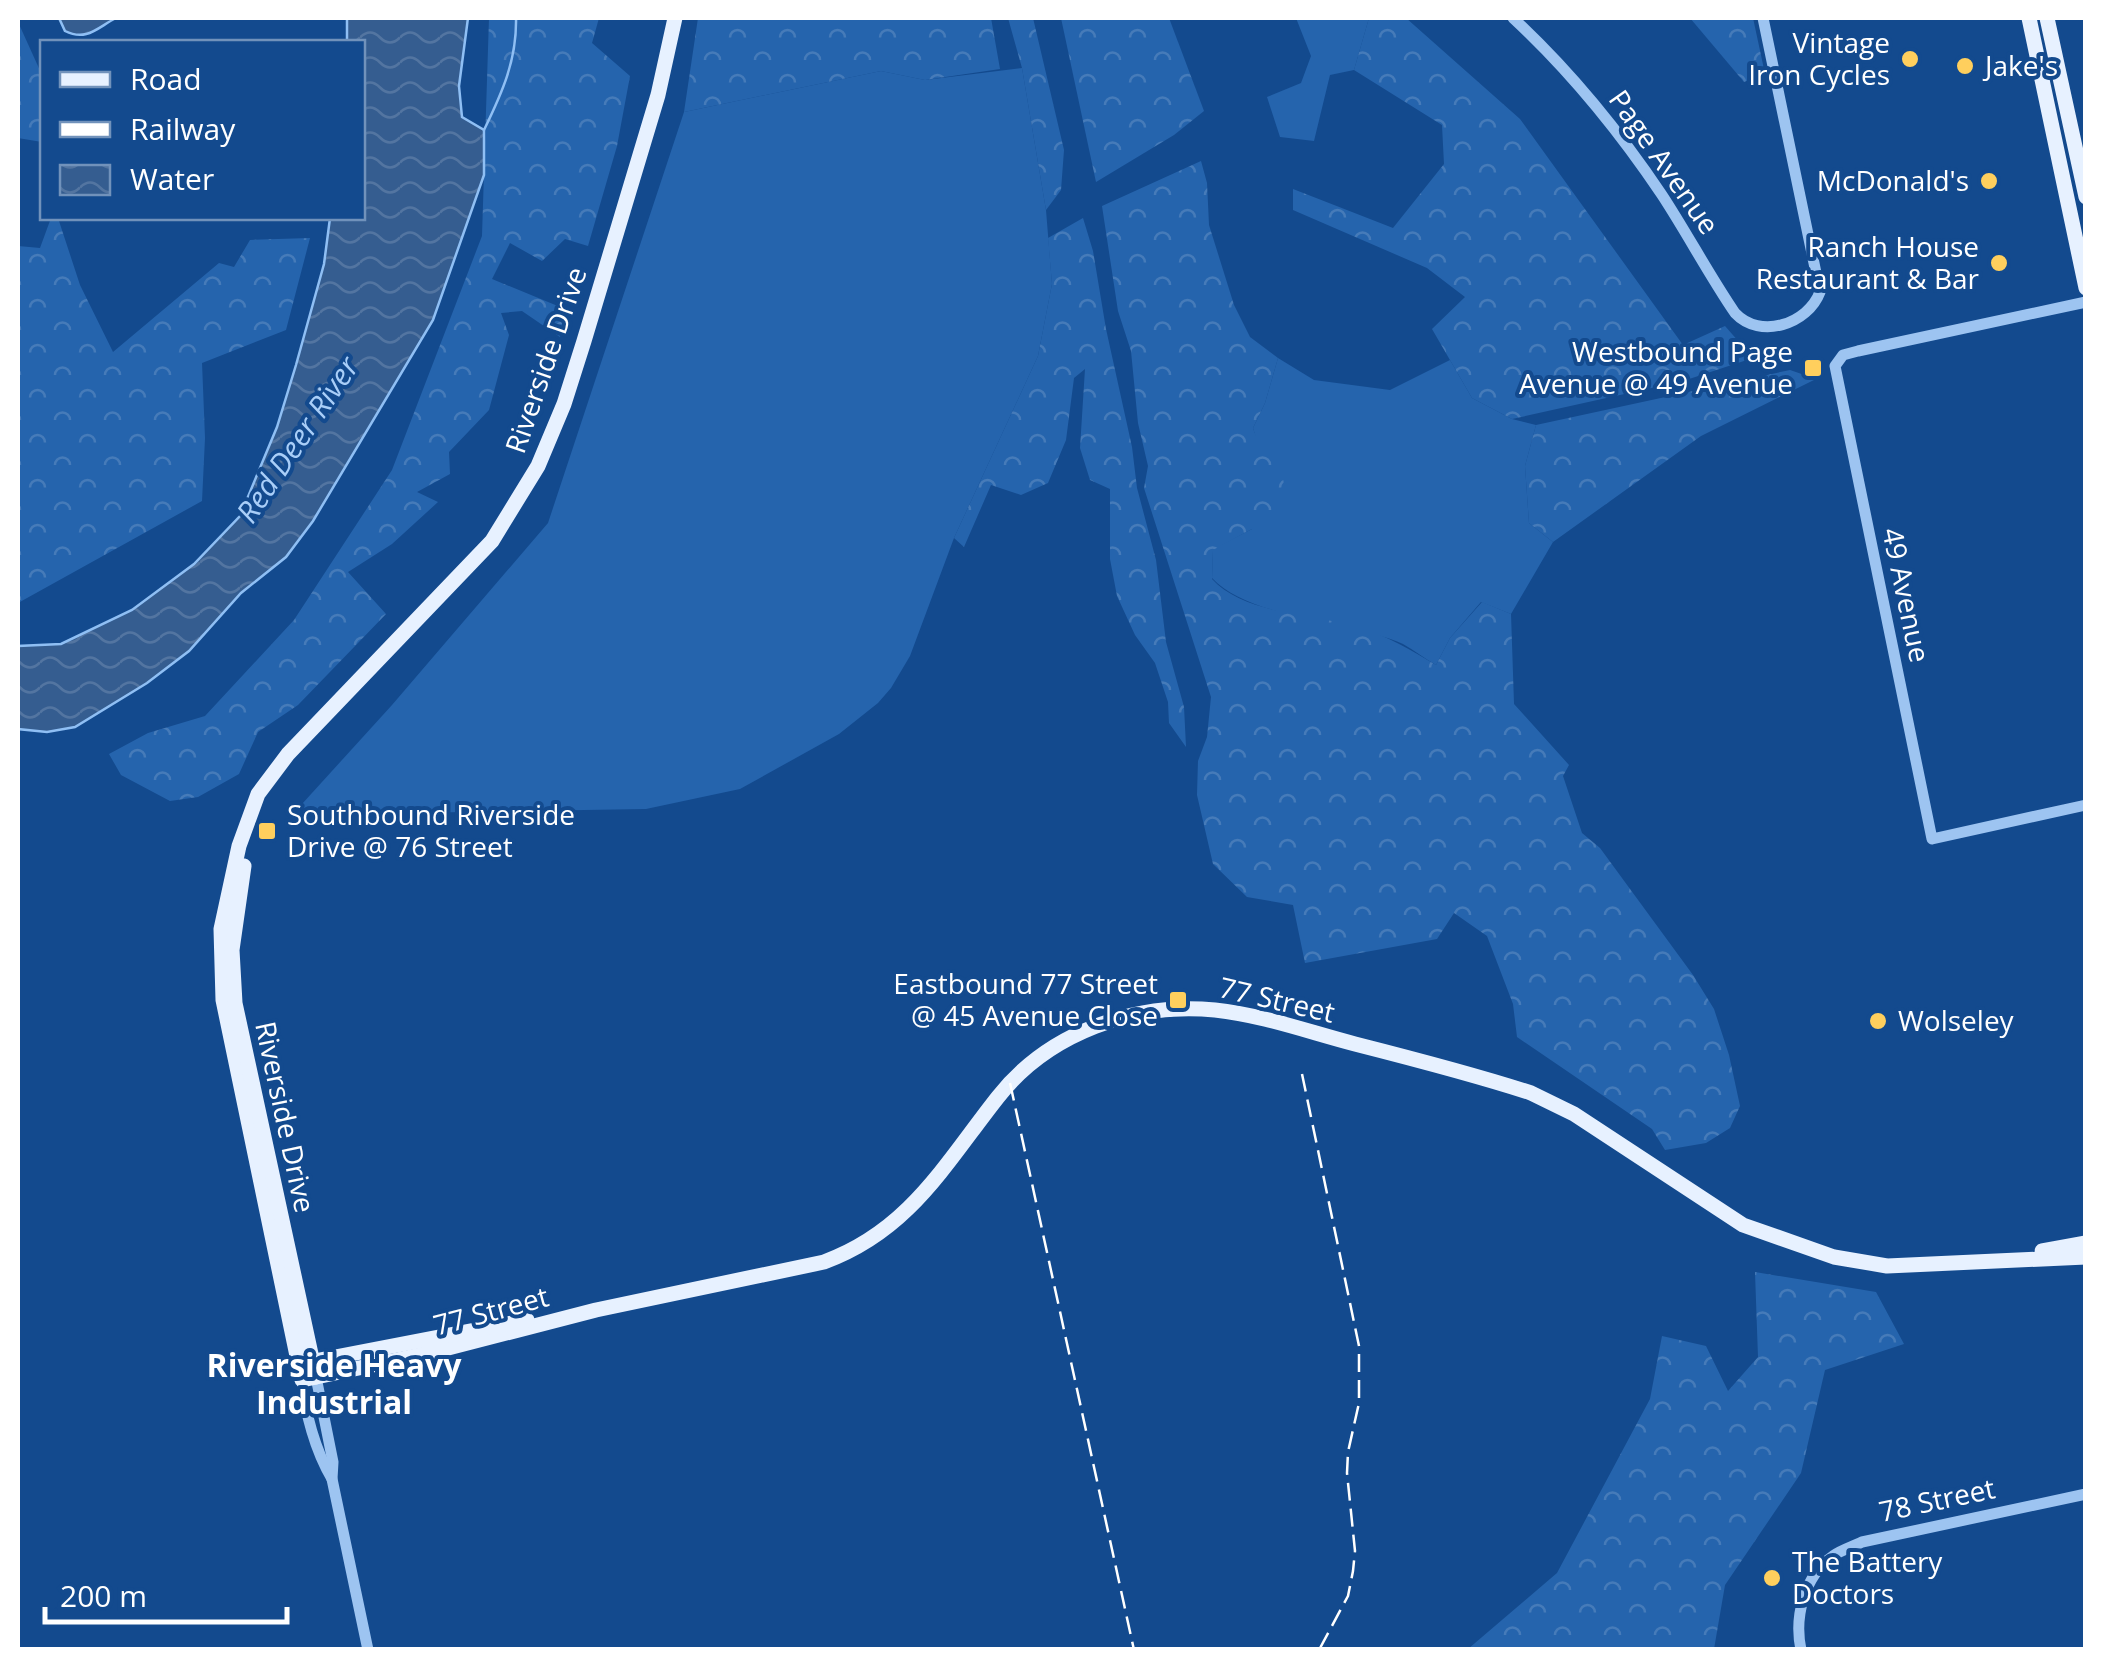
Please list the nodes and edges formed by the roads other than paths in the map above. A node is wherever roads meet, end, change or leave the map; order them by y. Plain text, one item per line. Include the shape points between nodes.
1 (675, 18) edge
2 (1512, 18) edge
3 (1763, 18) edge
4 (2029, 18) edge
5 (2047, 18) edge
6 (2086, 198) edge
7 (2086, 288) edge
8 (2086, 302) edge
9 (2086, 806) edge
10 (2086, 1243) edge
11 (2086, 1257) edge
12 (1959, 1265) junction
13 (307, 1370) junction
14 (2086, 1494) edge
15 (368, 1650) edge
16 (1801, 1650) edge

1 - 13 main road, Riverside Drive via 584,341 538,466 492,541 288,754 246,854 232,985
2 - 3 street, Page Avenue via 1614,127 1740,318 1759,326 1781,325 1812,306 1820,292
4 - 7 main road
5 - 6 main road
8 - 9 street, 49 Avenue via 1858,350 1836,362 1932,839
10 - 12 main road, 77 Street
11 - 12 main road, 77 Street
12 - 13 main road, 77 Street via 1887,1266 1834,1257 1744,1225 1531,1093 1240,1014 1174,1008 1094,1026 1039,1059 1002,1092 918,1202 851,1251 532,1328
13 - 15 street via 312,1429 332,1479
14 - 16 street, 78 Street via 1862,1542 1830,1558 1812,1580 1799,1614

